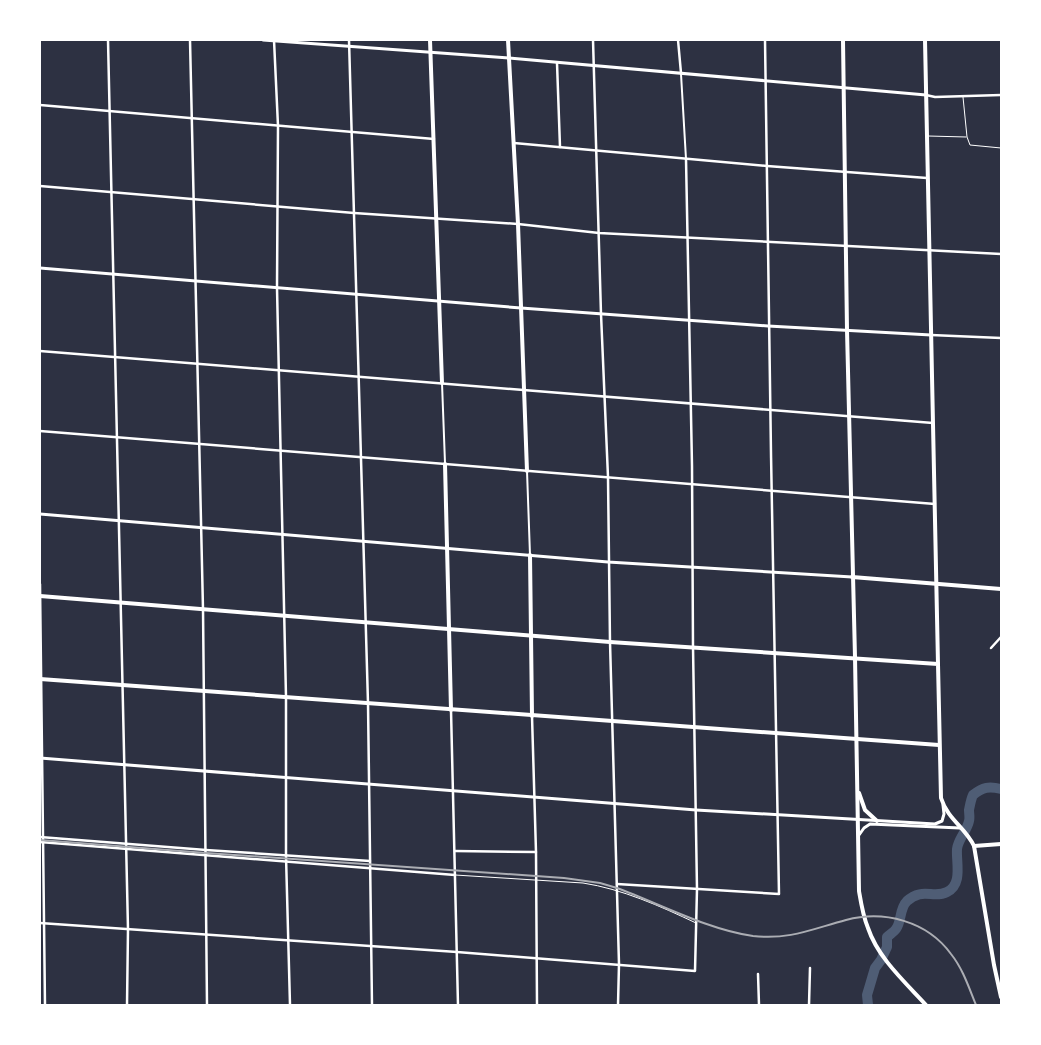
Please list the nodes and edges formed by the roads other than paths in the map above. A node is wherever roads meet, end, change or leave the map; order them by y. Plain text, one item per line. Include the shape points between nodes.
1 (108, 40) edge
2 (190, 40) edge
3 (263, 40) edge
4 (267, 40) edge
5 (274, 40) edge
6 (349, 40) edge
7 (430, 40) edge
8 (508, 40) edge
9 (593, 40) edge
10 (678, 40) edge
11 (765, 40) edge
12 (843, 40) edge
13 (925, 40) edge
14 (349, 47) junction
15 (431, 54) junction
16 (509, 58) junction
17 (557, 63) junction
18 (594, 66) junction
19 (681, 74) junction
20 (765, 82) junction
21 (844, 88) junction
22 (926, 95) junction
23 (1001, 95) edge
24 (963, 96) junction
25 (40, 105) edge
26 (110, 110) junction
27 (192, 118) junction
28 (278, 126) junction
29 (352, 131) junction
30 (927, 136) junction
31 (967, 137) junction
32 (434, 139) junction
33 (514, 143) junction
34 (560, 147) junction
35 (1001, 148) edge
36 (597, 150) junction
37 (686, 159) junction
38 (767, 166) junction
39 (846, 172) junction
40 (929, 178) junction
41 (40, 186) edge
42 (111, 192) junction
43 (194, 198) junction
44 (278, 206) junction
45 (354, 213) junction
46 (436, 218) junction
47 (518, 224) junction
48 (599, 233) junction
49 (687, 238) junction
50 (768, 243) junction
51 (847, 247) junction
52 (930, 250) junction
53 (1001, 254) edge
54 (40, 268) edge
55 (113, 274) junction
56 (196, 281) junction
57 (277, 288) junction
58 (356, 296) junction
59 (439, 302) junction
60 (521, 308) junction
61 (601, 314) junction
62 (689, 320) junction
63 (768, 326) junction
64 (847, 330) junction
65 (931, 335) junction
66 (1001, 338) edge
67 (40, 350) edge
68 (115, 356) junction
69 (198, 363) junction
70 (280, 370) junction
71 (358, 376) junction
72 (442, 383) junction
73 (524, 390) junction
74 (604, 396) junction
75 (691, 403) junction
76 (771, 410) junction
77 (850, 416) junction
78 (934, 423) junction
79 (40, 431) edge
80 (116, 437) junction
81 (200, 444) junction
82 (281, 451) junction
83 (360, 457) junction
84 (445, 464) junction
85 (527, 471) junction
86 (608, 477) junction
87 (692, 484) junction
88 (772, 491) junction
89 (851, 497) junction
90 (935, 504) junction
91 (40, 514) edge
92 (117, 521) junction
93 (200, 527) junction
94 (282, 535) junction
95 (363, 542) junction
96 (447, 549) junction
97 (530, 556) junction
98 (608, 562) junction
99 (692, 567) junction
100 (773, 572) junction
101 (852, 577) junction
102 (40, 584) edge
103 (936, 584) junction
104 (1001, 589) edge
105 (40, 596) edge
106 (121, 602) junction
107 (203, 609) junction
108 (284, 615) junction
109 (366, 622) junction
110 (448, 630) junction
111 (531, 636) junction
112 (1001, 637) edge
113 (610, 642) junction
114 (692, 647) junction
115 (991, 648) dead end
116 (774, 652) junction
117 (854, 658) junction
118 (938, 664) junction
119 (41, 679) edge
120 (122, 685) junction
121 (204, 691) junction
122 (286, 697) junction
123 (368, 703) junction
124 (451, 710) junction
125 (532, 716) junction
126 (613, 722) junction
127 (695, 728) junction
128 (776, 734) junction
129 (855, 740) junction
130 (939, 745) junction
131 (41, 758) edge
132 (124, 766) junction
133 (205, 772) junction
134 (286, 778) junction
135 (369, 784) junction
136 (857, 786) junction
137 (454, 792) junction
138 (535, 797) junction
139 (615, 804) junction
140 (943, 805) junction
141 (696, 810) junction
142 (778, 816) junction
143 (858, 821) junction
144 (877, 821) junction
145 (961, 829) junction
146 (858, 836) junction
147 (41, 837) edge
148 (42, 842) edge
149 (126, 844) junction
150 (1001, 844) edge
151 (974, 846) junction
152 (126, 849) junction
153 (206, 850) junction
154 (455, 851) junction
155 (536, 852) junction
156 (206, 856) junction
157 (286, 856) junction
158 (370, 861) junction
159 (287, 862) junction
160 (370, 868) junction
161 (40, 875) edge
162 (45, 875) junction
163 (455, 876) junction
164 (536, 880) junction
165 (617, 884) junction
166 (697, 890) junction
167 (618, 891) junction
168 (40, 923) edge
169 (45, 923) junction
170 (696, 923) junction
171 (128, 928) junction
172 (207, 934) junction
173 (288, 940) junction
174 (372, 946) junction
175 (457, 952) junction
176 (537, 958) junction
177 (619, 964) junction
178 (810, 968) dead end
179 (758, 974) dead end
180 (1001, 998) edge
181 (45, 1005) edge
182 (127, 1005) edge
183 (207, 1005) edge
184 (290, 1005) edge
185 (372, 1005) edge
186 (458, 1005) edge
187 (537, 1005) edge
188 (618, 1005) edge
189 (758, 1005) edge
190 (809, 1005) edge
191 (926, 1005) edge

1 - 26 street
2 - 27 street
3 - 4 street
4 - 5 street
5 - 14 street
5 - 28 street
6 - 14 street
7 - 15 main road
8 - 16 main road
9 - 18 street
10 - 19 street
11 - 20 street
12 - 21 main road
13 - 22 main road
14 - 15 street
14 - 29 street
15 - 16 street
15 - 32 main road
16 - 17 street
16 - 33 main road
17 - 18 street
17 - 34 street
18 - 19 street
18 - 36 street
19 - 20 street
19 - 37 street
20 - 21 street
20 - 38 street
21 - 22 street
21 - 39 main road
22 - 24 street
22 - 30 main road
23 - 24 street
24 - 31 lane
25 - 26 street
26 - 27 street
26 - 42 street
27 - 28 street
27 - 43 street
28 - 29 street
28 - 44 street
29 - 32 street
29 - 45 street
30 - 31 lane
30 - 40 main road
31 - 35 lane via 970,145
32 - 46 main road
33 - 34 street
33 - 47 main road
34 - 36 street
36 - 37 street
36 - 48 street
37 - 38 street
37 - 49 street
38 - 39 street
38 - 50 street
39 - 40 street
39 - 51 main road
40 - 52 main road
41 - 42 street
42 - 43 street
42 - 55 street
43 - 44 street
43 - 56 street
44 - 45 street
44 - 57 street
45 - 46 street
45 - 58 street
46 - 47 street
46 - 59 main road
47 - 48 street
47 - 60 main road
48 - 49 street
48 - 61 street
49 - 50 street
49 - 62 street
50 - 51 street
50 - 63 street
51 - 52 street
51 - 64 main road
52 - 53 street
52 - 65 main road
54 - 55 street
55 - 56 street
55 - 68 street
56 - 57 street
56 - 69 street
57 - 58 street
57 - 70 street
58 - 59 street
58 - 71 street
59 - 60 street
59 - 72 main road
60 - 61 street
60 - 73 main road
61 - 62 street
61 - 74 street
62 - 63 street
62 - 75 street
63 - 64 street
63 - 76 street
64 - 65 street
64 - 77 main road
65 - 66 street
65 - 78 main road
67 - 68 street
68 - 69 street
68 - 80 street
69 - 70 street
69 - 81 street
70 - 71 street
70 - 82 street
71 - 72 street
71 - 83 street
72 - 73 street
72 - 84 street
73 - 74 street
73 - 85 main road
74 - 75 street
74 - 86 street
75 - 76 street
75 - 87 street
76 - 77 street
76 - 88 street
77 - 78 street
77 - 89 main road
78 - 90 main road
79 - 80 street
80 - 81 street
80 - 92 street
81 - 82 street
81 - 93 street
82 - 83 street
82 - 94 street
83 - 84 street
83 - 95 street
84 - 85 street
84 - 96 main road
85 - 86 street
85 - 97 street
86 - 87 street
86 - 98 street
87 - 88 street
87 - 99 street
88 - 89 street
88 - 100 street
89 - 90 street
89 - 101 main road
90 - 103 main road
91 - 92 street
92 - 93 street
92 - 106 street
93 - 94 street
93 - 107 street
94 - 95 street
94 - 108 street
95 - 96 street
95 - 109 street
96 - 97 street
96 - 110 main road
97 - 98 street
97 - 111 main road
98 - 99 street
98 - 113 street
99 - 100 street
99 - 114 street
100 - 101 street
100 - 116 street
101 - 103 main road
101 - 117 main road
102 - 105 street
103 - 104 main road
103 - 118 main road
105 - 106 main road
105 - 119 street
106 - 107 main road
106 - 120 street
107 - 108 main road
107 - 121 street
108 - 109 main road
108 - 122 street
109 - 110 main road
109 - 123 street
110 - 111 main road
110 - 124 main road
111 - 113 main road
111 - 125 main road
112 - 115 street
113 - 114 main road
113 - 126 street
114 - 116 main road
114 - 127 street
116 - 117 main road
116 - 128 street
117 - 118 main road
117 - 129 main road
118 - 130 main road
119 - 120 main road
119 - 131 street
120 - 121 main road
120 - 132 street
121 - 122 main road
121 - 133 street
122 - 123 main road
122 - 134 street
123 - 124 main road
123 - 135 street
124 - 125 main road
124 - 137 street
125 - 126 main road
125 - 138 street
126 - 127 main road
126 - 139 street
127 - 128 main road
127 - 141 street
128 - 129 main road
128 - 142 street
129 - 130 main road
129 - 136 main road
130 - 140 main road
131 - 132 street
131 - 147 street
132 - 133 street
132 - 149 street
133 - 134 street
133 - 153 street
134 - 135 street
134 - 157 street
135 - 137 street
135 - 158 street
136 - 143 main road
136 - 144 main road via 865,810
137 - 138 street
137 - 154 street
138 - 139 street
138 - 155 street
139 - 141 street
139 - 165 street
140 - 144 street via 944,814 939,824
140 - 145 main road
141 - 142 street
141 - 166 street
142 - 143 street
142 - 166 street via 779,894
143 - 144 street
143 - 146 main road
145 - 146 street via 870,824
145 - 151 main road
146 - 191 main road via 859,891 868,930 888,962
147 - 148 street
147 - 149 street
148 - 152 street
148 - 162 street
149 - 152 street
149 - 153 street
150 - 151 main road
151 - 180 main road
152 - 156 street
152 - 171 street
153 - 156 street
153 - 157 street
154 - 155 street
154 - 163 street
155 - 164 street
156 - 159 street
156 - 172 street
157 - 158 street
157 - 159 street
158 - 160 street
159 - 160 street
159 - 173 street
160 - 163 street
160 - 174 street
161 - 162 lane
162 - 169 street
163 - 164 lane
163 - 175 street
164 - 167 lane via 583,883
164 - 176 street
165 - 166 street
165 - 167 street
166 - 170 street
167 - 170 lane
167 - 177 street
168 - 169 street
169 - 171 street
169 - 181 street
170 - 177 street via 696,971
171 - 172 street
171 - 182 street
172 - 173 street
172 - 183 street
173 - 174 street
173 - 184 street
174 - 175 street
174 - 185 street
175 - 176 street
175 - 186 street
176 - 177 street
176 - 187 street
177 - 188 street
178 - 190 street
179 - 189 street

